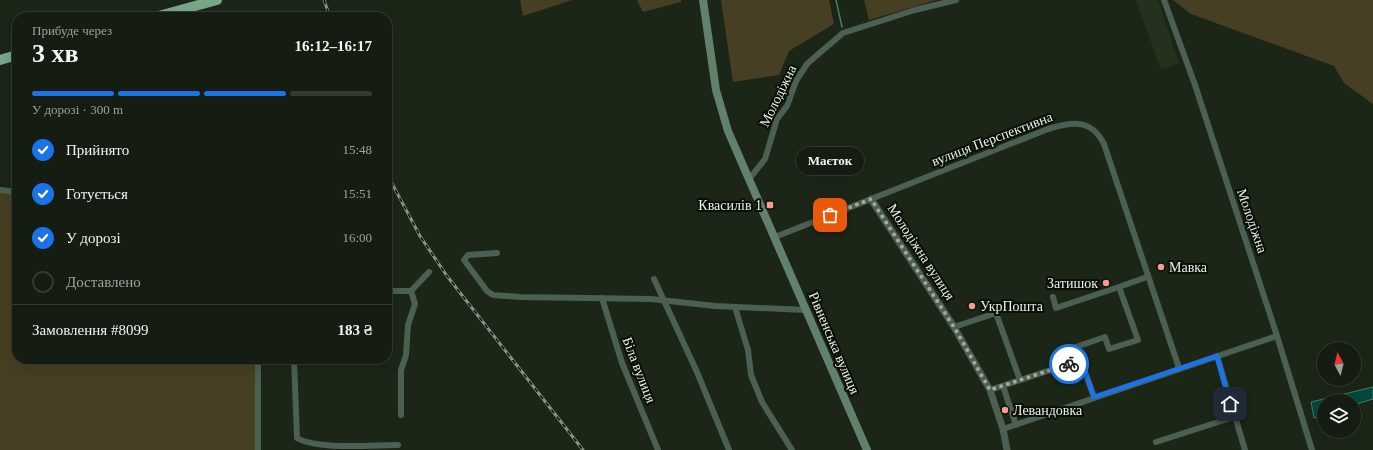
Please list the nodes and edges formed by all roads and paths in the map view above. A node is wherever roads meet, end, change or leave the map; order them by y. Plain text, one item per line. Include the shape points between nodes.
1 (217, 0) edge
2 (703, 0) edge
3 (956, 0) edge
4 (1164, 0) edge
5 (173, 12) edge
6 (12, 56) edge
7 (0, 60) edge
8 (750, 178) junction
9 (0, 190) edge
10 (12, 191) edge
11 (871, 199) junction
12 (775, 237) junction
13 (497, 252) dead end
14 (429, 272) dead end
15 (1147, 277) junction
16 (654, 279) dead end
17 (1119, 287) junction
18 (411, 291) junction
19 (392, 292) edge
20 (1052, 297) dead end
21 (602, 298) junction
22 (664, 300) junction
23 (735, 307) junction
24 (806, 310) junction
25 (954, 327) junction
26 (1277, 336) junction
27 (1217, 356) junction
28 (1081, 360) junction
29 (258, 364) edge
30 (294, 364) edge
31 (1179, 368) junction
32 (1020, 380) junction
33 (1003, 386) junction
34 (990, 390) junction
35 (1094, 397) junction
36 (401, 415) dead end
37 (1234, 417) junction
38 (1016, 424) junction
39 (1003, 429) junction
40 (1156, 442) dead end
41 (398, 445) dead end
42 (258, 450) edge
43 (658, 450) edge
44 (729, 450) edge
45 (792, 450) edge
46 (866, 450) edge
47 (1007, 450) edge
48 (1245, 450) edge
49 (1312, 450) edge

1 - 5 highway
2 - 8 main road, Рівненська вулиця via 716,90 728,131
3 - 8 street, Молодіжна via 843,33 816,56 807,64 796,81 787,106 777,119 765,159
4 - 26 street, Молодіжна via 1195,85
6 - 7 highway
8 - 12 main road, Рівненська вулиця
9 - 10 street
11 - 12 street, вулиця Перспективна
11 - 15 street, вулиця Перспективна via 1048,129 1078,123 1091,127 1099,134 1104,144
11 - 25 street, Молодіжна вулиця
12 - 24 main road, Рівненська вулиця
13 - 21 street via 468,255 464,260 487,291 493,295 520,298
14 - 18 street
15 - 17 street
15 - 31 street, вулиця Перспективна
16 - 22 street
17 - 20 street via 1056,308
17 - 28 street via 1138,340 1110,350 1105,337 1076,347
18 - 19 street
18 - 36 street via 415,304 408,326 406,355 401,370
21 - 22 street
21 - 43 street, Біла вулиця via 622,363
22 - 23 street
22 - 44 street
23 - 24 street
23 - 45 street via 748,350 751,375 762,402
24 - 46 main road, Рівненська вулиця
25 - 32 street via 996,313
25 - 34 street, Молодіжна вулиця
26 - 27 street
26 - 49 street, Молодіжна
27 - 31 street
27 - 37 street
28 - 32 street
28 - 35 street
29 - 42 street
30 - 41 street via 297,438 305,443 324,445
31 - 35 street
32 - 33 street
33 - 34 street
33 - 38 street
34 - 39 street, Молодіжна вулиця
35 - 38 street
37 - 40 street
37 - 48 street
38 - 39 street
39 - 47 street, Молодіжна вулиця

